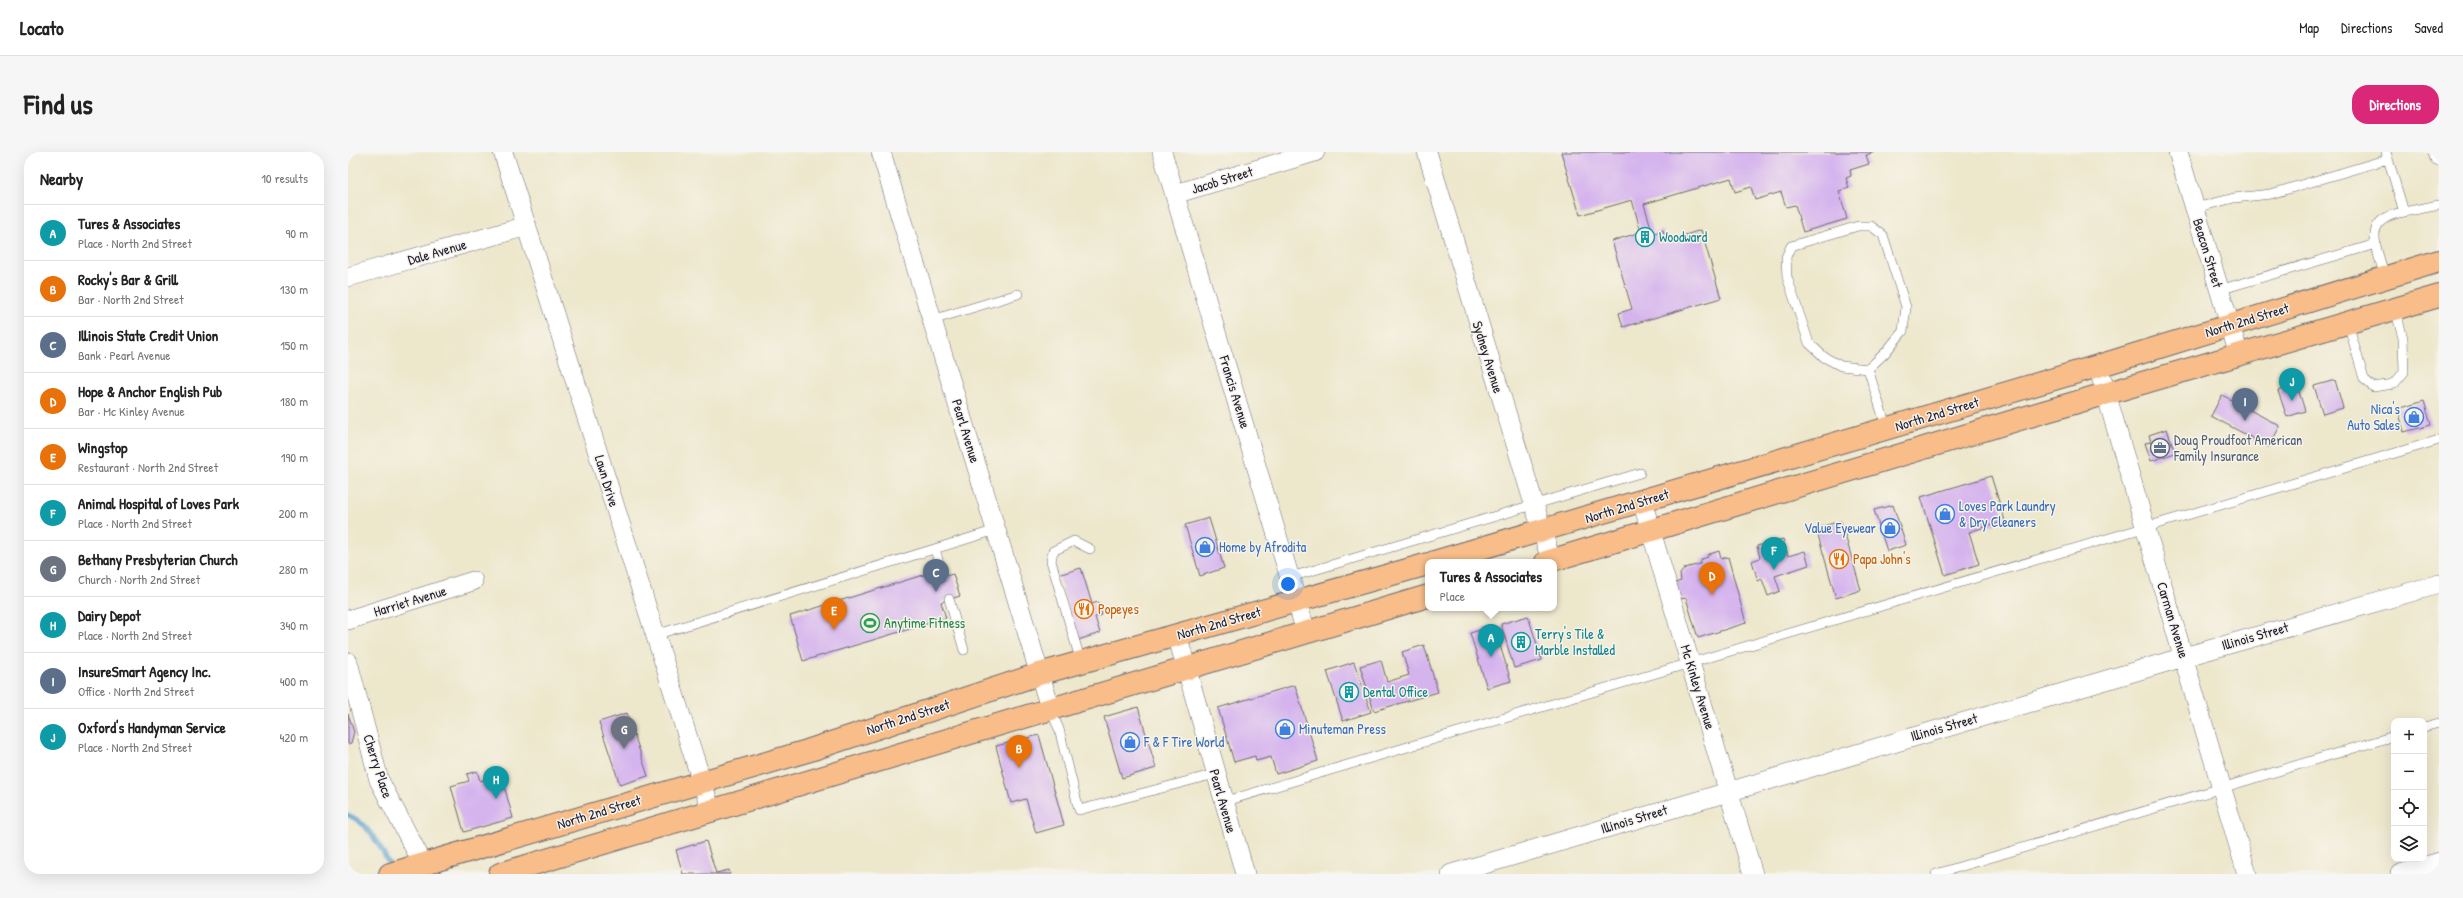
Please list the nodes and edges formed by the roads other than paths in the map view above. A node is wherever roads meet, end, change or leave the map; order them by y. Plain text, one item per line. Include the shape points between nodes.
1 (503, 152) edge
2 (881, 152) edge
3 (1162, 152) edge
4 (1315, 152) edge
5 (1427, 152) edge
6 (2178, 152) edge
7 (2438, 152) edge
8 (2387, 156) edge
9 (2439, 156) edge
10 (1175, 194) junction
11 (2439, 204) edge
12 (2195, 208) junction
13 (2404, 212) junction
14 (527, 226) junction
15 (2376, 244) junction
16 (2439, 261) edge
17 (348, 277) edge
18 (2385, 278) junction
19 (2220, 290) junction
20 (1018, 294) dead end
21 (2439, 296) edge
22 (2395, 309) junction
23 (932, 320) junction
24 (2348, 322) junction
25 (2230, 325) junction
26 (2239, 355) junction
27 (2098, 366) junction
28 (1868, 369) junction
29 (2106, 394) junction
30 (1887, 429) junction
31 (2439, 440) edge
32 (1640, 473) dead end
33 (1642, 501) junction
34 (1533, 506) junction
35 (1651, 529) junction
36 (2145, 529) junction
37 (996, 530) junction
38 (1542, 532) junction
39 (935, 549) junction
40 (1090, 549) dead end
41 (1445, 559) edge
42 (1548, 559) edge
43 (1554, 559) edge
44 (1425, 565) edge
45 (943, 577) dead end
46 (1290, 577) junction
47 (473, 581) dead end
48 (2439, 584) edge
49 (1425, 597) edge
50 (949, 599) dead end
51 (1297, 601) junction
52 (348, 620) edge
53 (1306, 632) junction
54 (655, 635) junction
55 (1177, 635) junction
56 (964, 650) dead end
57 (2184, 657) junction
58 (348, 662) edge
59 (1081, 662) junction
60 (1691, 663) junction
61 (1186, 670) junction
62 (1039, 674) junction
63 (1051, 711) junction
64 (2439, 723) edge
65 (2427, 726) edge
66 (2391, 737) edge
67 (1215, 774) junction
68 (701, 782) junction
69 (2222, 789) junction
70 (1729, 791) junction
71 (1223, 802) junction
72 (710, 811) junction
73 (2439, 862) edge
74 (419, 865) junction
75 (390, 874) edge
76 (500, 874) edge
77 (1245, 874) edge
78 (1451, 874) edge
79 (1753, 874) edge
80 (1936, 874) edge
81 (2247, 874) edge
82 (2400, 874) edge

1 - 14 street, Lawn Drive
2 - 23 street, Pearl Avenue
3 - 10 street, Francis Avenue
4 - 10 street, Jacob Street
5 - 34 street, Sydney Avenue
6 - 12 street, Beacon Street
7 - 9 street
8 - 12 lane via 2271,194 2234,198
8 - 13 lane
10 - 46 street, Francis Avenue
11 - 13 lane
12 - 19 street, Beacon Street
13 - 15 lane via 2381,219 2375,227
14 - 17 street, Dale Avenue
14 - 54 street, Lawn Drive
15 - 18 lane
15 - 19 lane
16 - 18 main road, North 2nd Street
18 - 25 main road, North 2nd Street
19 - 25 street, Beacon Street
20 - 23 lane
21 - 22 main road, North 2nd Street
22 - 24 main road, North 2nd Street
22 - 24 lane via 2403,338 2404,372 2394,384 2373,387 2364,379
23 - 37 street, Pearl Avenue
24 - 26 main road, North 2nd Street
25 - 26 street, Beacon Street
25 - 27 main road, North 2nd Street
26 - 29 main road, North 2nd Street
27 - 29 street, Carman Avenue
27 - 30 main road, North 2nd Street
28 - 28 lane via 1886,353 1903,331 1906,307 1884,235 1872,226 1858,226 1791,246 1786,257 1787,277 1809,343 1824,357 1841,366
28 - 30 lane
29 - 35 main road, North 2nd Street
29 - 36 street, Carman Avenue
30 - 33 main road, North 2nd Street
31 - 36 lane
32 - 34 lane
33 - 35 street, Mc Kinley Avenue
33 - 38 main road, North 2nd Street
34 - 38 street, Sydney Avenue
34 - 46 lane
35 - 43 main road, North 2nd Street
35 - 60 street, Mc Kinley Avenue
36 - 57 street, Carman Avenue
36 - 60 lane
37 - 39 lane
37 - 62 street, Pearl Avenue
38 - 41 main road, North 2nd Street
38 - 42 street, Sydney Avenue
39 - 45 lane
39 - 54 lane
40 - 59 lane via 1074,541 1053,551 1051,560
44 - 51 main road, North 2nd Street
46 - 51 street, Francis Avenue
47 - 52 street, Harriet Avenue
48 - 57 street, Illinois Street
49 - 53 main road
50 - 56 lane
51 - 53 street, Francis Avenue
51 - 55 main road, North 2nd Street
53 - 61 main road
54 - 68 street, Lawn Drive
55 - 59 main road, North 2nd Street
55 - 61 street, Pearl Avenue
57 - 69 street, Carman Avenue
57 - 70 street, Illinois Street
58 - 74 street, Cherry Place via 379,780
59 - 62 main road, North 2nd Street
60 - 70 street, Mc Kinley Avenue
60 - 71 lane
61 - 63 main road
61 - 67 street, Pearl Avenue
62 - 63 street, Pearl Avenue
62 - 68 main road, North 2nd Street via 807,751
63 - 67 lane via 1059,729 1079,810
63 - 72 main road
64 - 65 lane
66 - 69 lane
67 - 71 street, Pearl Avenue
68 - 72 street, Lawn Drive
68 - 74 main road, North 2nd Street
69 - 80 lane
69 - 81 street, Carman Avenue
70 - 78 street, Illinois Street
70 - 79 street, Mc Kinley Avenue
71 - 77 street, Pearl Avenue
72 - 76 main road
73 - 82 street
74 - 75 main road, North 2nd Street

